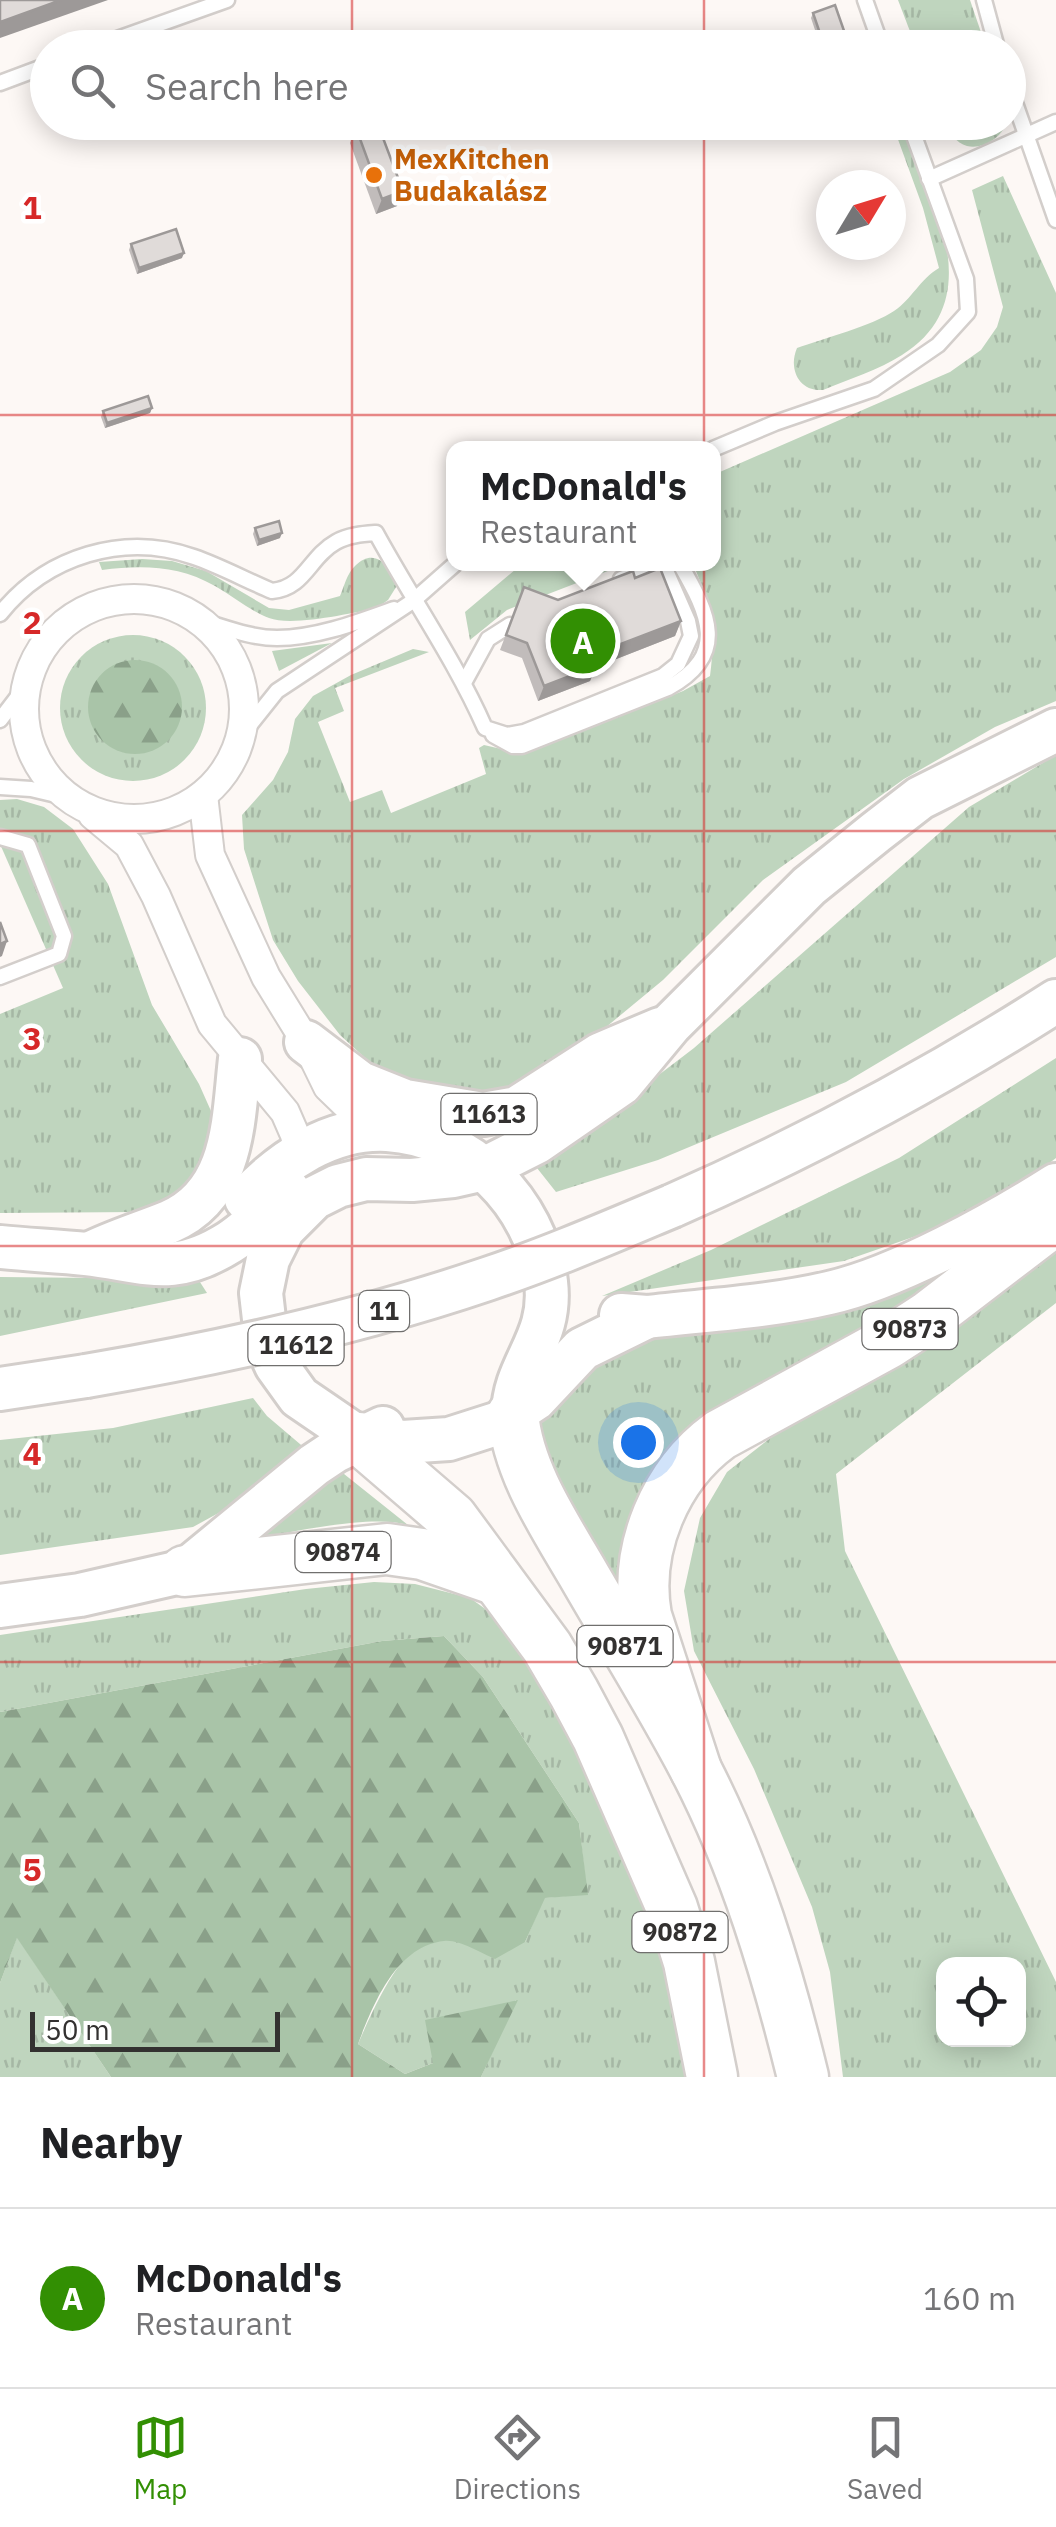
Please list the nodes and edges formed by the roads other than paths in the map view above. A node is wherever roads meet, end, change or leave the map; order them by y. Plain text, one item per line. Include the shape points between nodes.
1 (227, 0) edge
2 (864, 0) edge
3 (984, 0) edge
4 (143, 30) edge
5 (875, 30) edge
6 (992, 30) edge
7 (30, 72) edge
8 (0, 83) edge
9 (1056, 122) edge
10 (1026, 136) joint
11 (915, 140) edge
12 (1017, 140) edge
13 (929, 179) junction
14 (1056, 220) edge
15 (721, 446) edge
16 (447, 571) edge
17 (684, 571) edge
18 (609, 584) edge
19 (413, 602) junction
20 (0, 614) edge
21 (198, 620) junction
22 (510, 625) edge
23 (464, 680) junction
24 (26, 686) junction
25 (0, 720) edge
26 (485, 728) junction
27 (1056, 730) edge
28 (241, 736) junction
29 (0, 786) edge
30 (204, 795) junction
31 (78, 804) junction
32 (0, 836) edge
33 (0, 976) edge
34 (1056, 1000) edge
35 (670, 1025) junction
36 (306, 1042) junction
37 (240, 1059) junction
38 (392, 1142) junction
39 (463, 1164) junction
40 (306, 1168) junction
41 (1056, 1185) edge
42 (273, 1215) junction
43 (1056, 1219) edge
44 (0, 1247) edge
45 (89, 1254) junction
46 (647, 1317) junction
47 (0, 1388) edge
48 (510, 1393) junction
49 (426, 1416) junction
50 (347, 1444) junction
51 (184, 1570) junction
52 (497, 1580) junction
53 (0, 1606) edge
54 (696, 1770) junction
55 (712, 2077) edge
56 (803, 2077) edge

1 - 4 lane
2 - 5 lane
3 - 6 lane
7 - 8 lane
9 - 10 lane
10 - 14 lane
11 - 13 lane
12 - 13 lane
13 - 15 lane via 966,279 968,312 938,345 874,389
16 - 19 lane
17 - 26 lane via 708,634 702,663 688,677 522,746 499,741
18 - 26 lane via 643,571 667,573 691,636 683,658 663,676 524,732
19 - 20 lane via 376,533 333,543 286,590 272,591 190,556 130,546 82,554 40,577
19 - 21 lane via 356,623 277,638
19 - 23 lane
19 - 28 lane via 277,691
21 - 24 street via 163,602 130,598 96,605 45,642
21 - 28 street via 224,646 240,678
22 - 23 lane via 488,639
23 - 26 lane
24 - 25 lane
24 - 31 street via 30,748
27 - 35 main road, 11613 via 920,798 809,886
28 - 30 street via 227,768
29 - 31 lane
30 - 31 street via 142,819 114,818
30 - 36 street via 210,855 266,977
31 - 37 street via 129,845 212,1024
32 - 33 lane via 28,845 64,936 59,954
34 - 47 main road, 11, bridge via 837,1127 672,1206 490,1278 164,1362
35 - 36 main road, 11613 via 602,1054 517,1108 483,1114 405,1101 360,1083
35 - 39 main road, 11613 via 621,1084 537,1142
36 - 38 street via 340,1101
37 - 40 street via 249,1093
37 - 40 street via 282,1082 307,1117
37 - 45 main road via 227,1156 212,1190 178,1217
38 - 39 main road, 11612
38 - 40 main road, 11612
39 - 40 main road, 11612 via 366,1179
39 - 48 main road, 11612 via 510,1237 523,1279 521,1318 498,1366
40 - 42 main road, 11612
40 - 45 main road via 198,1232 164,1244
40 - 49 main road, 11612 via 315,1220 285,1302 303,1359 319,1380 354,1403 386,1414
41 - 46 main road, 11612 via 954,1242 842,1290
42 - 45 main road via 229,1243 172,1265
42 - 50 main road, 11612 via 274,1245 261,1293 268,1345 300,1397
43 - 54 highway, 90873 via 888,1343 720,1435 676,1481 650,1538 643,1596
44 - 45 main road
46 - 48 main road, 11612 via 582,1349 535,1399
46 - 48 main road, 11612 via 602,1314 583,1320 554,1338
48 - 49 main road, 11612
48 - 50 main road, 11612 via 468,1435
48 - 54 highway, 90871 via 518,1445 553,1522
49 - 50 main road, 11612
50 - 51 main road, 11612
50 - 52 highway, 90872 via 452,1518
51 - 52 highway, 90874 via 386,1549
51 - 53 main road, 11612 via 80,1596
52 - 55 highway, 90872 via 574,1693 650,1855 690,1962
54 - 56 highway, 90871 via 766,1938

